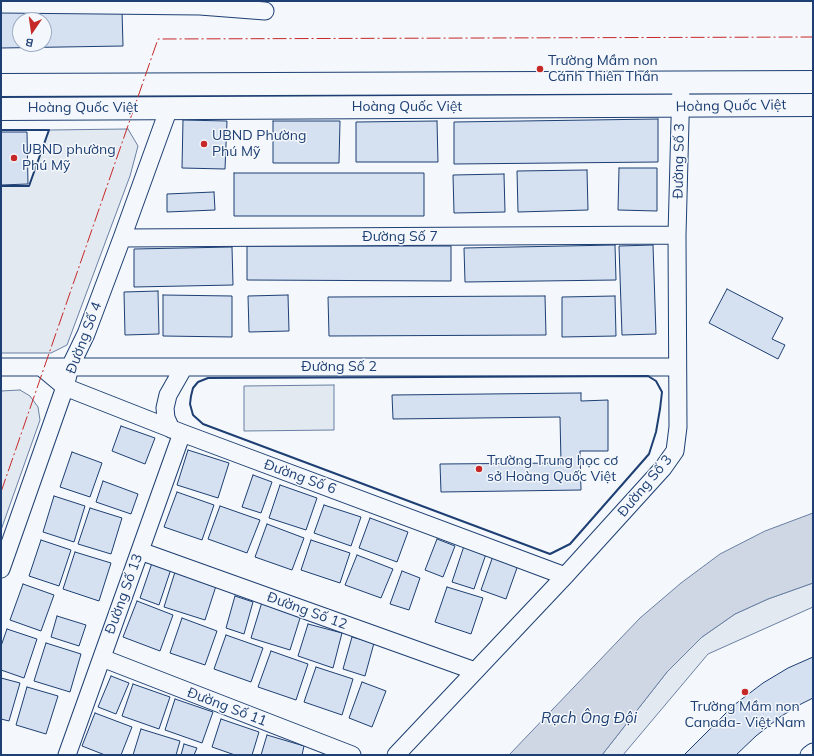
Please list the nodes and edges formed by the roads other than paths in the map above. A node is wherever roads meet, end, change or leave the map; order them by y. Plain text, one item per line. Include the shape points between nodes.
1 (1, 4) edge
2 (265, 11) dead end
3 (813, 82) edge
4 (681, 83) junction
5 (1, 85) edge
6 (813, 105) edge
7 (680, 106) junction
8 (169, 108) junction
9 (1, 109) edge
10 (677, 235) junction
11 (122, 238) junction
12 (1, 367) edge
13 (41, 367) junction
14 (70, 367) junction
15 (184, 367) junction
16 (677, 367) junction
17 (66, 387) junction
18 (176, 431) junction
19 (140, 550) junction
20 (1, 569) edge
21 (565, 576) junction
22 (102, 658) junction
23 (475, 671) junction
24 (813, 752) edge
25 (67, 755) edge
26 (352, 755) edge
27 (396, 755) edge
28 (809, 755) edge

1 - 2 street via 200,6
3 - 4 main road, Hoàng Quốc Việt
4 - 5 main road, Hoàng Quốc Việt
4 - 7 street, Đường Số 3
6 - 7 main road, Hoàng Quốc Việt
7 - 8 main road, Hoàng Quốc Việt
7 - 10 street, Đường Số 3
8 - 9 main road, Hoàng Quốc Việt
8 - 11 street, Đường Số 4
10 - 11 street, Đường Số 7
10 - 16 street, Đường Số 3
11 - 14 street, Đường Số 4 via 86,334
12 - 13 street, Đường Số 2
13 - 14 street, Đường Số 2
13 - 17 street, Đường Số 6
14 - 15 street, Đường Số 2
14 - 17 street, Đường Số 4
15 - 16 street, Đường Số 2
15 - 18 street via 168,395 166,408 166,418
16 - 21 street, Đường Số 3 via 678,427 674,451 663,468
17 - 18 street, Đường Số 6
17 - 20 street, Đường Số 4
18 - 19 street, Đường Số 13
18 - 21 street, Đường Số 6
19 - 22 street, Đường Số 13
19 - 23 street, Đường Số 12
21 - 23 street, Đường Số 3
22 - 25 street, Đường Số 13
22 - 26 street, Đường Số 11
23 - 27 street, Đường Số 3
24 - 28 street

